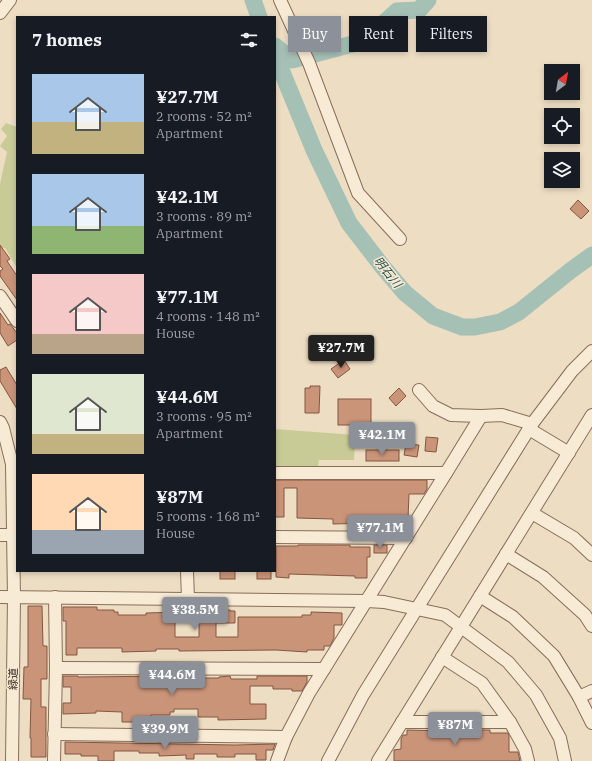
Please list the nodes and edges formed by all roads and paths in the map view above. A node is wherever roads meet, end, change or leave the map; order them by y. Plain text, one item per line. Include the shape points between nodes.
1 (10, 0) edge
2 (280, 0) edge
3 (0, 13) edge
4 (400, 239) dead end
5 (0, 296) edge
6 (16, 320) edge
7 (592, 351) edge
8 (419, 390) dead end
9 (592, 415) edge
10 (482, 416) junction
11 (0, 422) edge
12 (531, 426) junction
13 (588, 431) edge
14 (569, 453) junction
15 (10, 473) edge
16 (276, 473) edge
17 (446, 473) junction
18 (532, 513) junction
19 (0, 535) edge
20 (15, 535) edge
21 (276, 537) edge
22 (406, 538) junction
23 (506, 554) junction
24 (592, 555) edge
25 (187, 572) edge
26 (480, 596) junction
27 (0, 597) edge
28 (14, 597) junction
29 (54, 597) junction
30 (188, 599) junction
31 (367, 601) junction
32 (417, 610) junction
33 (461, 626) junction
34 (592, 626) edge
35 (442, 657) junction
36 (56, 668) junction
37 (324, 669) junction
38 (592, 691) edge
39 (579, 697) junction
40 (402, 722) junction
41 (510, 722) junction
42 (592, 723) edge
43 (54, 734) junction
44 (286, 737) junction
45 (12, 761) edge
46 (54, 761) edge
47 (277, 761) edge
48 (328, 761) edge
49 (378, 761) edge
50 (528, 761) edge
51 (565, 761) edge

1 - 3 street
2 - 4 street via 309,63 358,193
5 - 6 street
7 - 12 street via 572,371
8 - 10 street via 433,406 451,415
9 - 13 street
10 - 12 street via 502,415
10 - 17 street
11 - 15 street, 緑道 via 12,464
12 - 14 street
12 - 32 street
13 - 14 street
14 - 18 street
15 - 20 street, 緑道
16 - 17 street
17 - 22 street
18 - 23 street
18 - 24 street via 574,538
19 - 20 street
20 - 28 street, 緑道
21 - 22 street
22 - 31 street
23 - 26 street
23 - 34 street via 543,577 585,615
25 - 30 street
26 - 33 street
26 - 39 street via 513,617 554,656
27 - 28 street
28 - 29 street
28 - 45 street, 緑道
29 - 30 street
29 - 36 street
30 - 31 street
31 - 32 street via 384,602
31 - 37 street
32 - 33 street via 445,615
32 - 48 street via 363,695
33 - 35 street
33 - 51 street via 508,662 536,695 560,738
35 - 40 street
35 - 41 street via 482,683
36 - 37 street
36 - 43 street
37 - 44 street
38 - 39 street
39 - 42 street
40 - 41 street
40 - 49 street
41 - 50 street via 525,749
43 - 44 street
43 - 46 street
44 - 47 street

